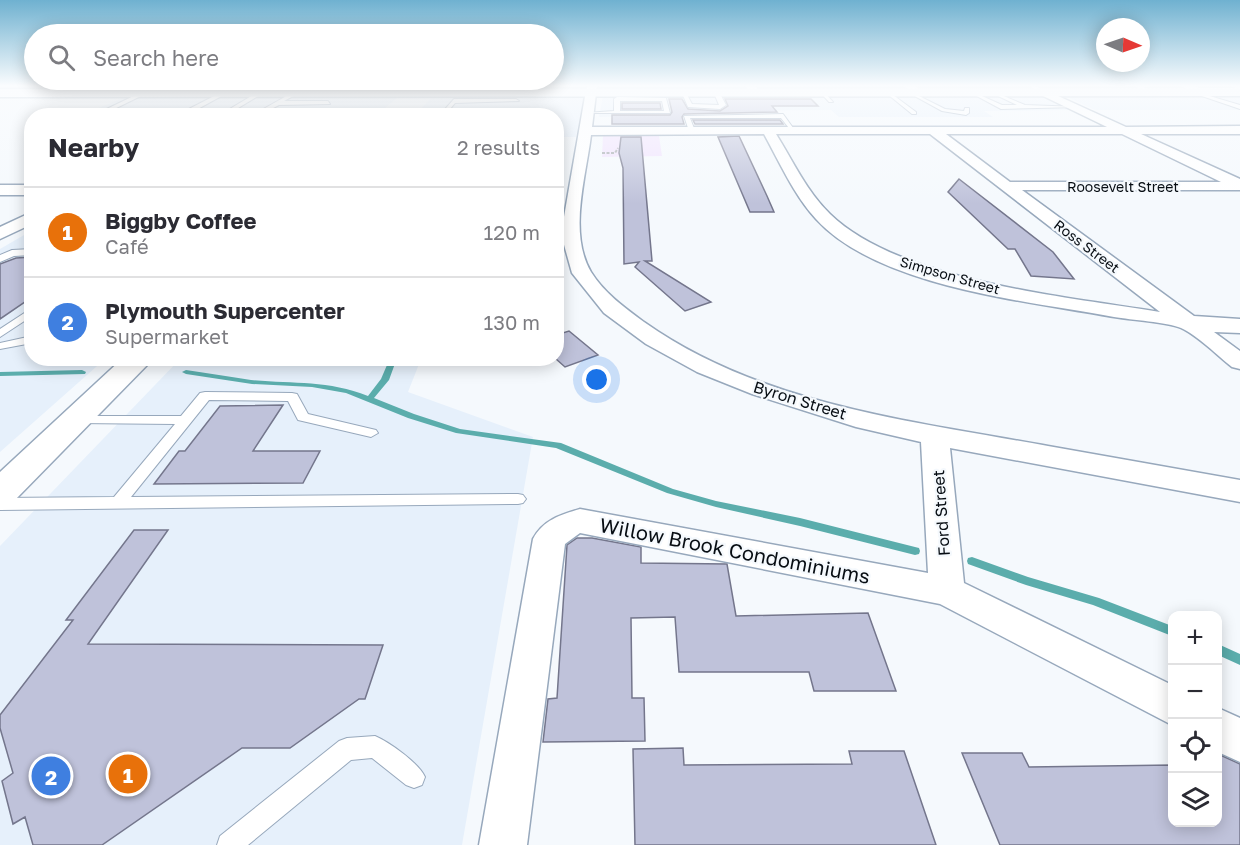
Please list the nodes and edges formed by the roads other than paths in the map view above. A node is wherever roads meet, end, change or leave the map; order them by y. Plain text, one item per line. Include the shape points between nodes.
1 (587, 124) edge
2 (665, 124) edge
3 (690, 124) edge
4 (789, 124) edge
5 (1113, 124) edge
6 (1125, 130) junction
7 (1240, 130) edge
8 (692, 131) junction
9 (768, 131) junction
10 (794, 131) junction
11 (934, 131) junction
12 (1240, 185) edge
13 (1006, 186) junction
14 (0, 190) edge
15 (24, 190) edge
16 (24, 221) edge
17 (0, 234) edge
18 (24, 252) edge
19 (0, 259) edge
20 (24, 317) edge
21 (1188, 323) junction
22 (1240, 326) edge
23 (0, 334) edge
24 (24, 341) edge
25 (0, 346) edge
26 (1240, 362) edge
27 (132, 366) edge
28 (76, 419) junction
29 (185, 420) junction
30 (371, 433) dead end
31 (935, 436) junction
32 (1240, 491) edge
33 (0, 493) edge
34 (518, 499) dead end
35 (118, 503) junction
36 (0, 504) edge
37 (947, 591) junction
38 (1168, 703) edge
39 (1222, 731) edge
40 (1240, 741) edge
41 (414, 777) dead end
42 (229, 845) edge
43 (503, 845) edge

1 - 31 street, Byron Street via 570,244 579,270 604,302 664,345 745,384 893,428
2 - 8 street
3 - 8 lane
4 - 10 lane
5 - 6 street
6 - 7 street
6 - 11 street
6 - 12 street
8 - 9 street
9 - 10 street
9 - 21 street, Simpson Street via 819,212 844,235 875,252 973,284
10 - 11 street
11 - 13 street, Ross Street
12 - 13 street, Roosevelt Street
13 - 21 street, Ross Street
14 - 15 street
16 - 17 street
18 - 19 lane
20 - 23 lane
21 - 22 street, Simpson Street
21 - 26 street, Ross Street
24 - 25 lane
27 - 28 main road
28 - 29 lane
28 - 33 main road
29 - 30 lane via 206,396 292,397 303,417
29 - 35 lane
31 - 32 street, Byron Street
31 - 37 street, Ford Street
34 - 35 lane
35 - 36 lane
37 - 38 street, Willow Brook Condominiums
37 - 43 street, Willow Brook Condominiums via 606,525 580,521 564,526 549,539
39 - 40 street
41 - 42 lane via 375,747 347,749

